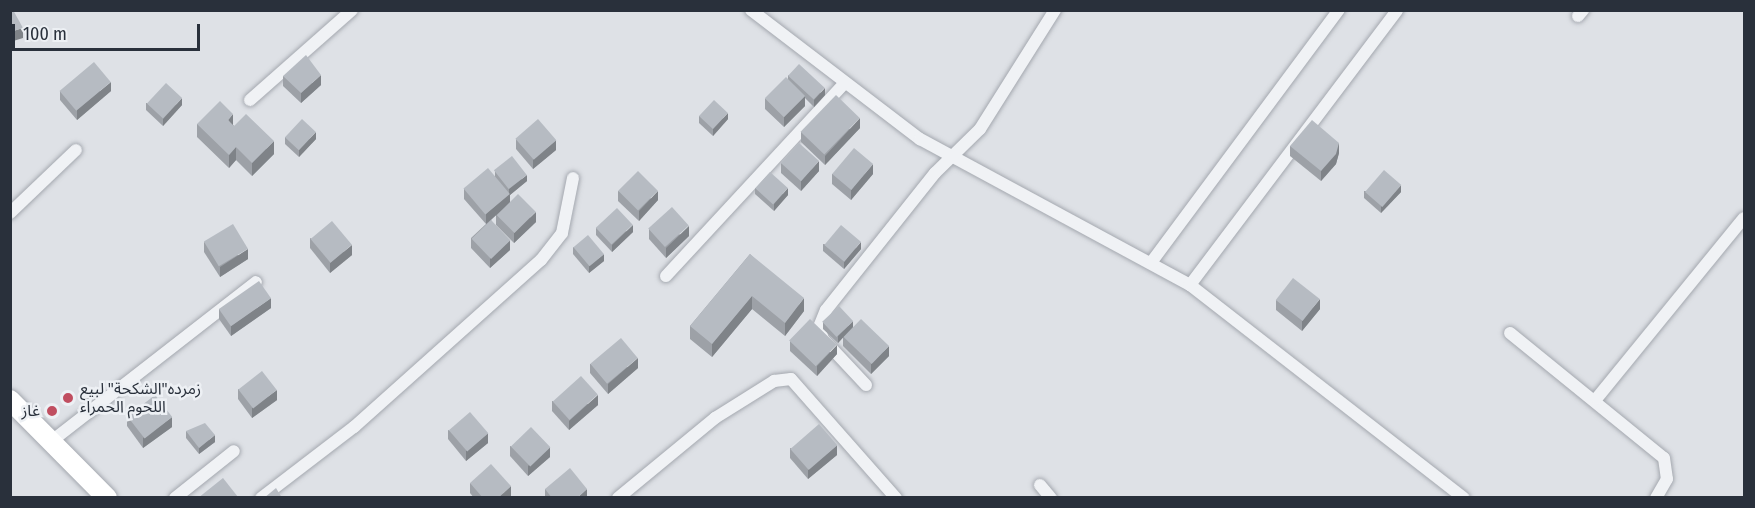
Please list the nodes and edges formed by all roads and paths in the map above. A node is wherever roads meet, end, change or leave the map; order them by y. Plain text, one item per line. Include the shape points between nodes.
1 (352, 10) edge
2 (1054, 10) edge
3 (1339, 10) edge
4 (1397, 10) edge
5 (751, 11) edge
6 (844, 84) junction
7 (250, 100) dead end
8 (76, 150) dead end
9 (954, 159) junction
10 (573, 178) dead end
11 (10, 213) edge
12 (1744, 218) edge
13 (1153, 260) junction
14 (666, 276) dead end
15 (256, 282) edge
16 (1190, 285) junction
17 (1510, 333) dead end
18 (866, 385) dead end
19 (1597, 398) junction
20 (10, 400) edge
21 (53, 440) junction
22 (234, 451) dead end
23 (1040, 485) dead end
24 (1446, 493) edge
25 (107, 498) edge
26 (175, 498) edge
27 (261, 498) edge
28 (618, 498) edge
29 (896, 498) edge
30 (1051, 498) edge
31 (1464, 498) edge
32 (1656, 498) edge

1 - 7 street
2 - 9 street via 995,110
3 - 13 street
4 - 16 street
5 - 6 street
6 - 9 street
6 - 14 street
8 - 11 street
9 - 13 street
9 - 18 street via 935,173 826,310 819,327 823,339
10 - 27 street via 562,233 541,260 354,427
12 - 19 street
13 - 16 street
15 - 21 street
16 - 24 street
17 - 19 street
19 - 32 street via 1668,463 1667,479
20 - 21 main road
21 - 25 main road
22 - 26 street
23 - 30 street
24 - 31 street
28 - 29 street via 715,418 774,381 791,379

